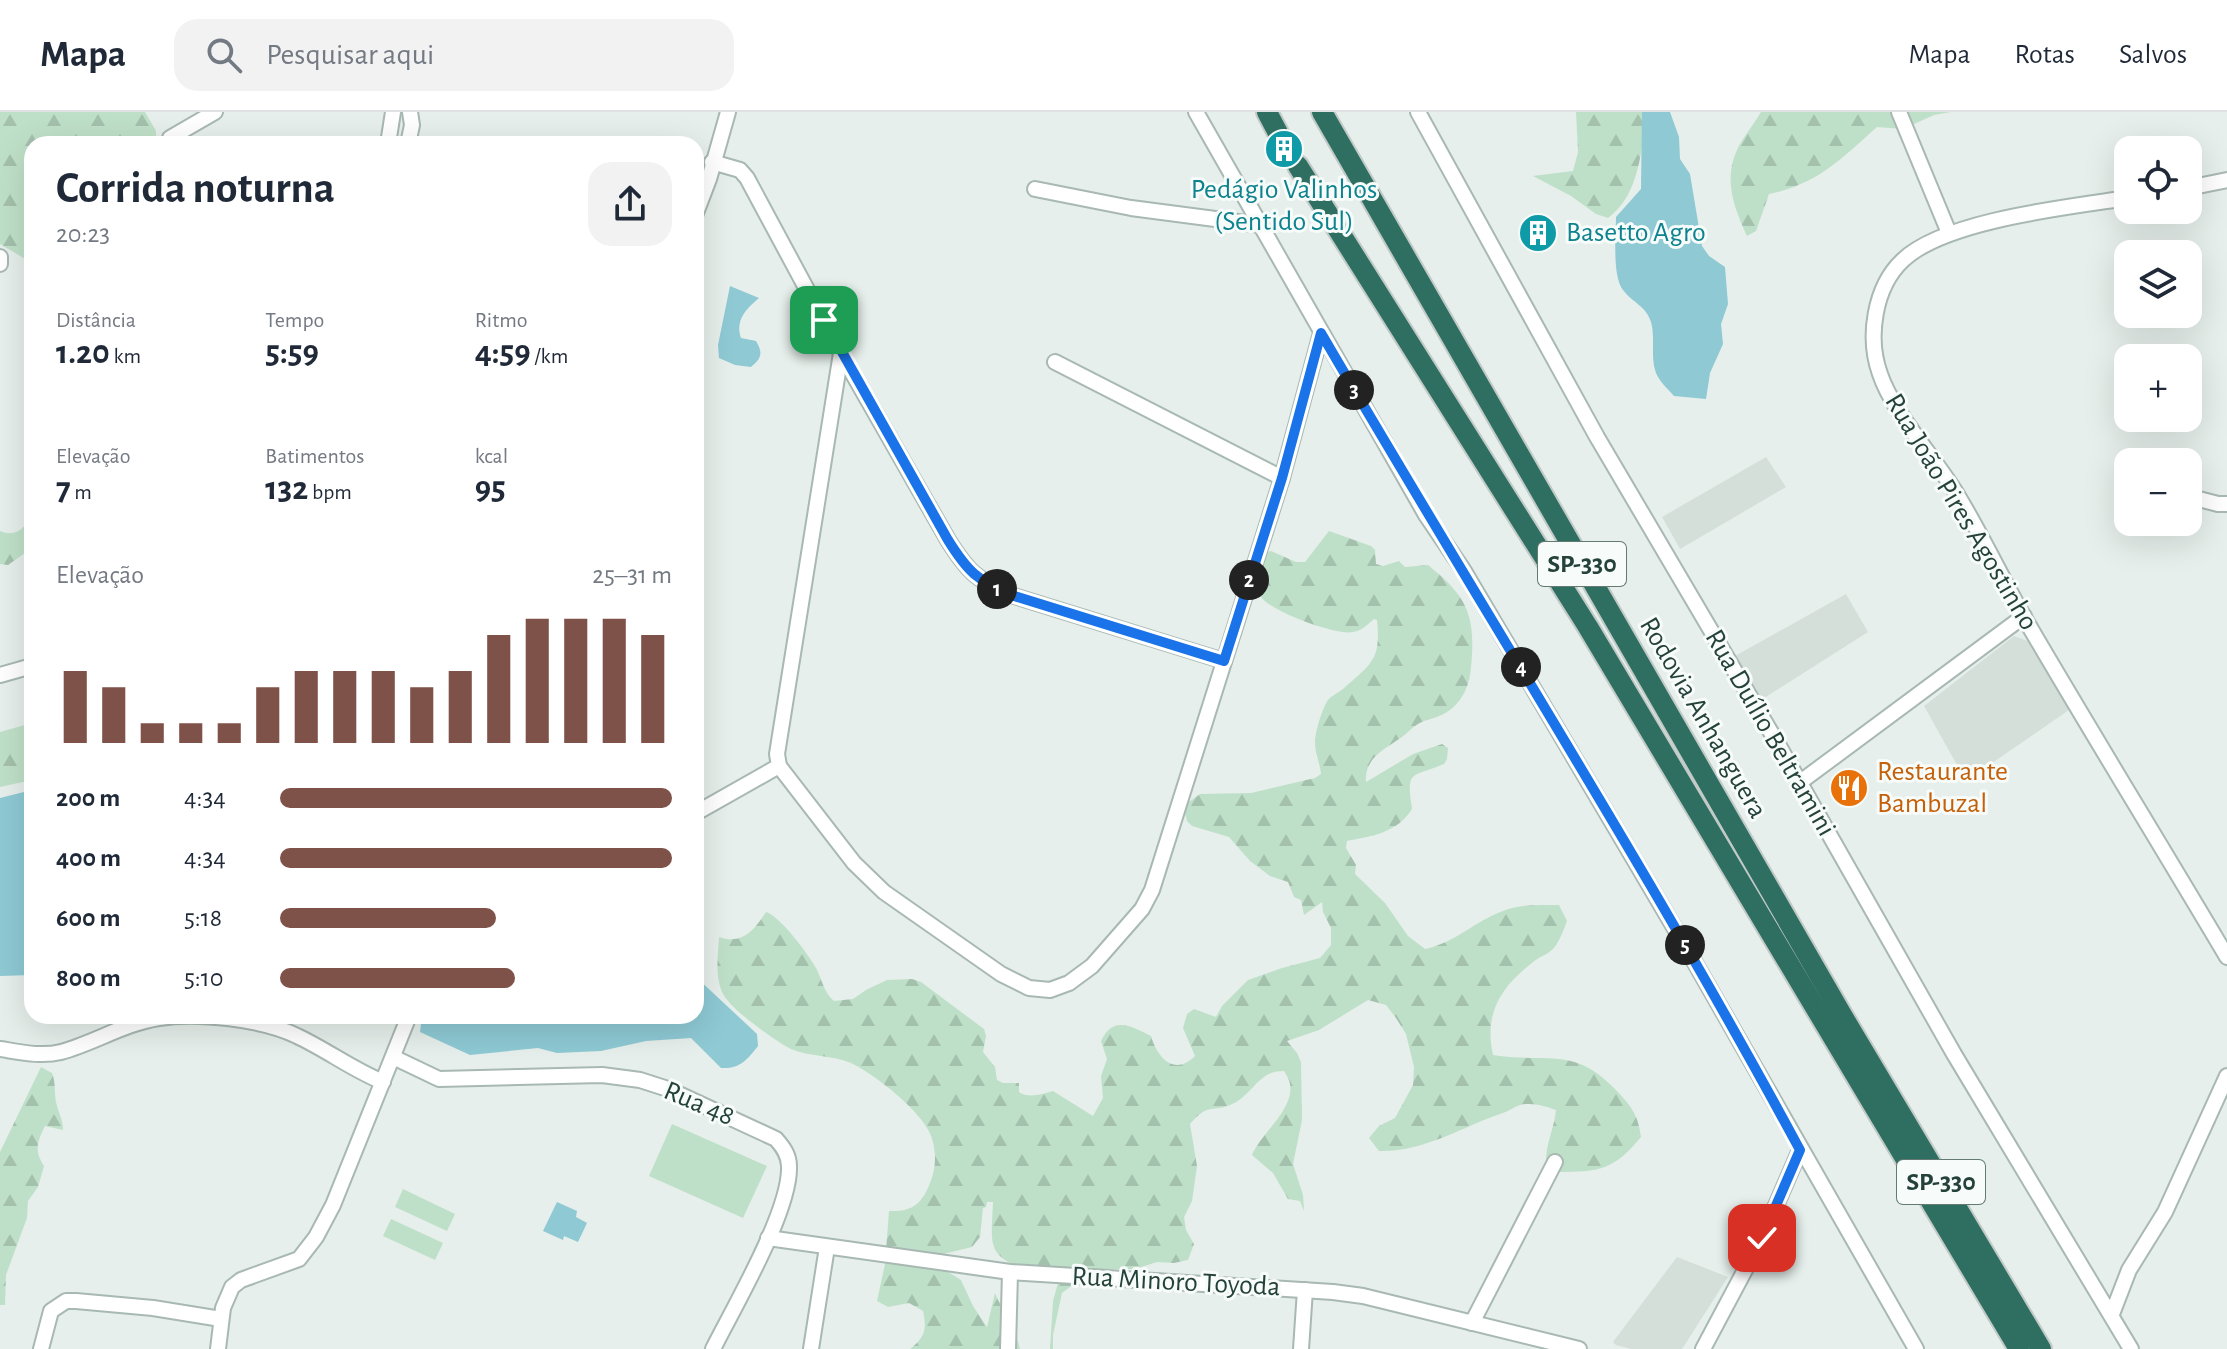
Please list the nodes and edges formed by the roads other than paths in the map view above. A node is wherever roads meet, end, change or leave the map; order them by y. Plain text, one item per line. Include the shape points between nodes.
1 (215, 112) edge
2 (728, 112) edge
3 (1196, 112) edge
4 (1267, 112) edge
5 (1322, 112) edge
6 (1418, 112) edge
7 (1899, 112) edge
8 (392, 117) edge
9 (411, 119) edge
10 (1278, 133) tunnel mouth
11 (173, 136) edge
12 (712, 162) junction
13 (1298, 166) tunnel mouth
14 (2227, 180) edge
15 (2202, 185) edge
16 (1035, 189) dead end
17 (704, 192) edge
18 (2114, 200) edge
19 (1261, 225) junction
20 (1949, 233) junction
21 (0, 257) edge
22 (0, 264) edge
23 (1321, 333) junction
24 (841, 353) junction
25 (1055, 362) dead end
26 (1282, 478) junction
27 (2202, 500) edge
28 (2227, 504) edge
29 (2024, 616) junction
30 (1224, 661) junction
31 (24, 668) edge
32 (0, 675) edge
33 (779, 766) junction
34 (1799, 783) junction
35 (704, 808) edge
36 (2227, 957) edge
37 (139, 1024) edge
38 (253, 1024) edge
39 (406, 1024) edge
40 (0, 1049) edge
41 (393, 1057) junction
42 (2227, 1076) edge
43 (383, 1082) junction
44 (1800, 1150) junction
45 (1555, 1162) dead end
46 (768, 1238) junction
47 (827, 1247) junction
48 (1010, 1272) junction
49 (1305, 1290) junction
50 (2112, 1314) junction
51 (221, 1319) junction
52 (1472, 1323) junction
53 (41, 1349) edge
54 (218, 1349) edge
55 (713, 1349) edge
56 (811, 1349) edge
57 (1008, 1349) edge
58 (1301, 1349) edge
59 (1579, 1349) edge
60 (1703, 1349) edge
61 (1916, 1349) edge
62 (2019, 1349) edge
63 (2041, 1349) edge
64 (2131, 1349) edge

1 - 11 street
2 - 12 street
3 - 19 street
4 - 10 highway
5 - 63 highway, Rodovia Anhanguera / SP-330 via 1842,1015
6 - 34 street, Rua Duílio Beltramini via 1597,437
7 - 20 street
8 - 9 street via 400,127
12 - 17 street
12 - 24 street via 740,170 747,178
13 - 62 highway, Rodovia Anhanguera / SP-330 via 1588,627
14 - 15 street
16 - 19 street
18 - 20 street, Rua João Pires Agostinho
19 - 23 street
20 - 29 street, Rua João Pires Agostinho via 1902,261 1888,281 1874,319 1874,352 1893,401 1958,496
21 - 22 street
23 - 26 street
23 - 44 street via 1699,968
24 - 30 street via 948,540 982,582
24 - 33 street via 795,626
25 - 26 street
26 - 30 street
27 - 28 street
29 - 34 street
29 - 36 street, Rua João Pires Agostinho
30 - 33 street via 1142,909 1092,966 1050,990 1029,988 1001,974 884,892 854,863
31 - 32 street
33 - 35 street
34 - 50 street, Rua Duílio Beltramini via 1954,1054
37 - 40 street via 60,1052
38 - 43 street via 296,1035
39 - 41 street
41 - 43 street
41 - 46 street, Rua 48 via 439,1079 602,1075 640,1080 754,1128 776,1139 789,1165 785,1197
42 - 50 street
43 - 51 street via 316,1237 299,1259 232,1287
44 - 60 street via 1762,1238
44 - 61 street
45 - 52 street
46 - 47 street, Rua Minoro Toyoda
46 - 55 street, Rua 48
47 - 48 street, Rua Minoro Toyoda
47 - 56 street
48 - 49 street, Rua Minoro Toyoda
48 - 57 street
49 - 52 street, Rua Minoro Toyoda via 1363,1296
49 - 58 street
50 - 64 street, Rua Duílio Beltramini
51 - 53 street via 66,1301 51,1311
51 - 54 street
52 - 59 street, Rua Minoro Toyoda

